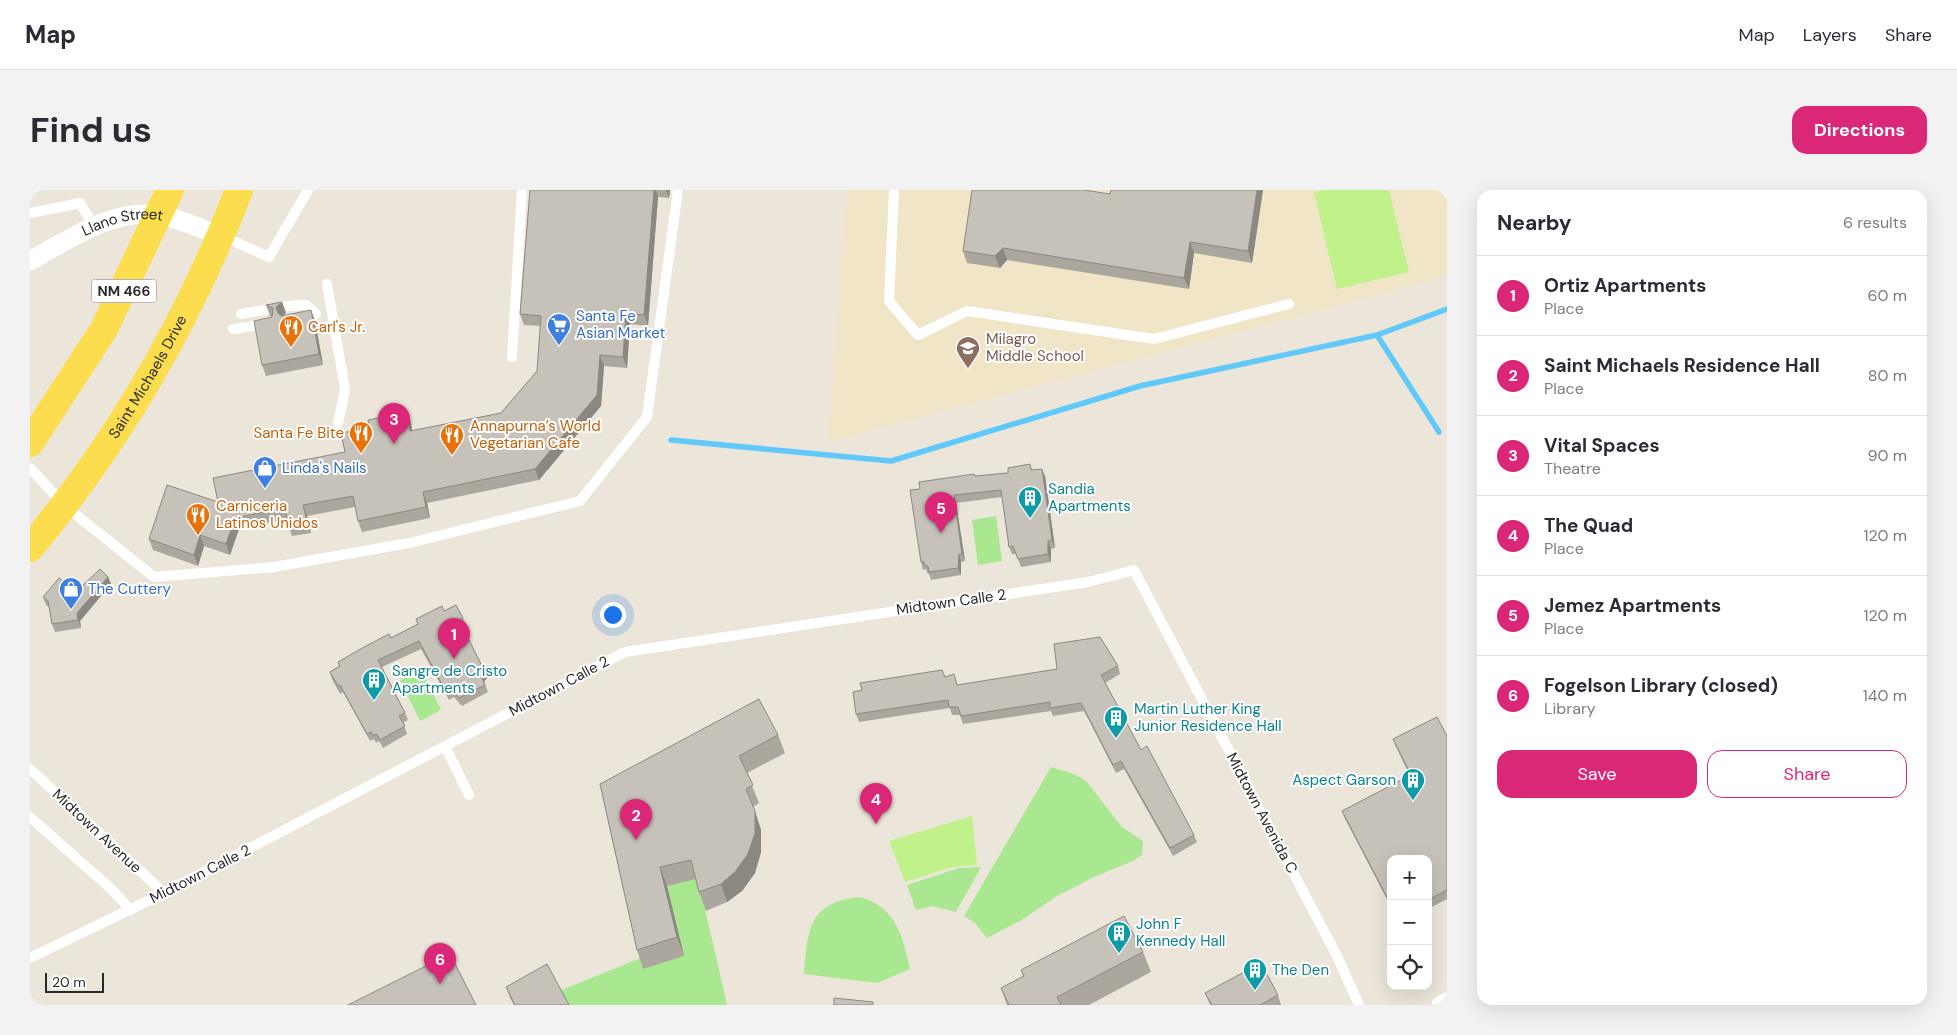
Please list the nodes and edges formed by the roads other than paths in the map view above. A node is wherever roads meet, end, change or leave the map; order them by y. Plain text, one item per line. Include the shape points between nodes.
1 (170, 190) edge
2 (239, 190) edge
3 (308, 190) edge
4 (522, 190) edge
5 (678, 190) edge
6 (894, 190) edge
7 (30, 213) edge
8 (160, 215) junction
9 (94, 226) junction
10 (221, 236) junction
11 (30, 261) edge
12 (326, 284) dead end
13 (1289, 304) dead end
14 (241, 314) dead end
15 (332, 320) junction
16 (271, 323) edge
17 (234, 329) dead end
18 (512, 358) dead end
19 (338, 424) dead end
20 (30, 443) edge
21 (30, 468) edge
22 (65, 506) junction
23 (30, 548) edge
24 (1134, 570) joint
25 (445, 746) junction
26 (30, 769) edge
27 (469, 795) dead end
28 (30, 816) edge
29 (164, 893) junction
30 (130, 910) junction
31 (31, 956) edge
32 (1447, 1002) edge
33 (1359, 1005) edge
34 (1442, 1005) edge

1 - 8 main road, NM 466
2 - 10 main road, Saint Michaels Drive
3 - 10 lane via 269,257
4 - 18 lane
5 - 22 lane via 647,416 580,501 399,545 274,567 154,577
6 - 13 lane via 890,301 918,335 967,311 1154,339
7 - 9 lane via 80,203
8 - 9 street, Llano Street via 135,214
8 - 10 street, Llano Street
8 - 20 main road, NM 466 via 104,329
9 - 11 street, Llano Street
10 - 22 main road, Saint Michaels Drive via 188,308 153,372
12 - 15 lane
14 - 15 lane via 306,305 311,315
15 - 19 lane via 344,389
16 - 17 lane
21 - 22 lane
22 - 23 main road, Saint Michaels Drive
24 - 25 lane, Midtown Calle 2 via 1088,582 625,652
24 - 33 lane, Midtown Avenida C via 1337,956
25 - 27 lane
25 - 29 lane, Midtown Calle 2
26 - 29 lane, Midtown Avenue
28 - 30 lane
29 - 30 lane, Midtown Calle 2
30 - 31 lane, Midtown Calle 2
32 - 34 street

